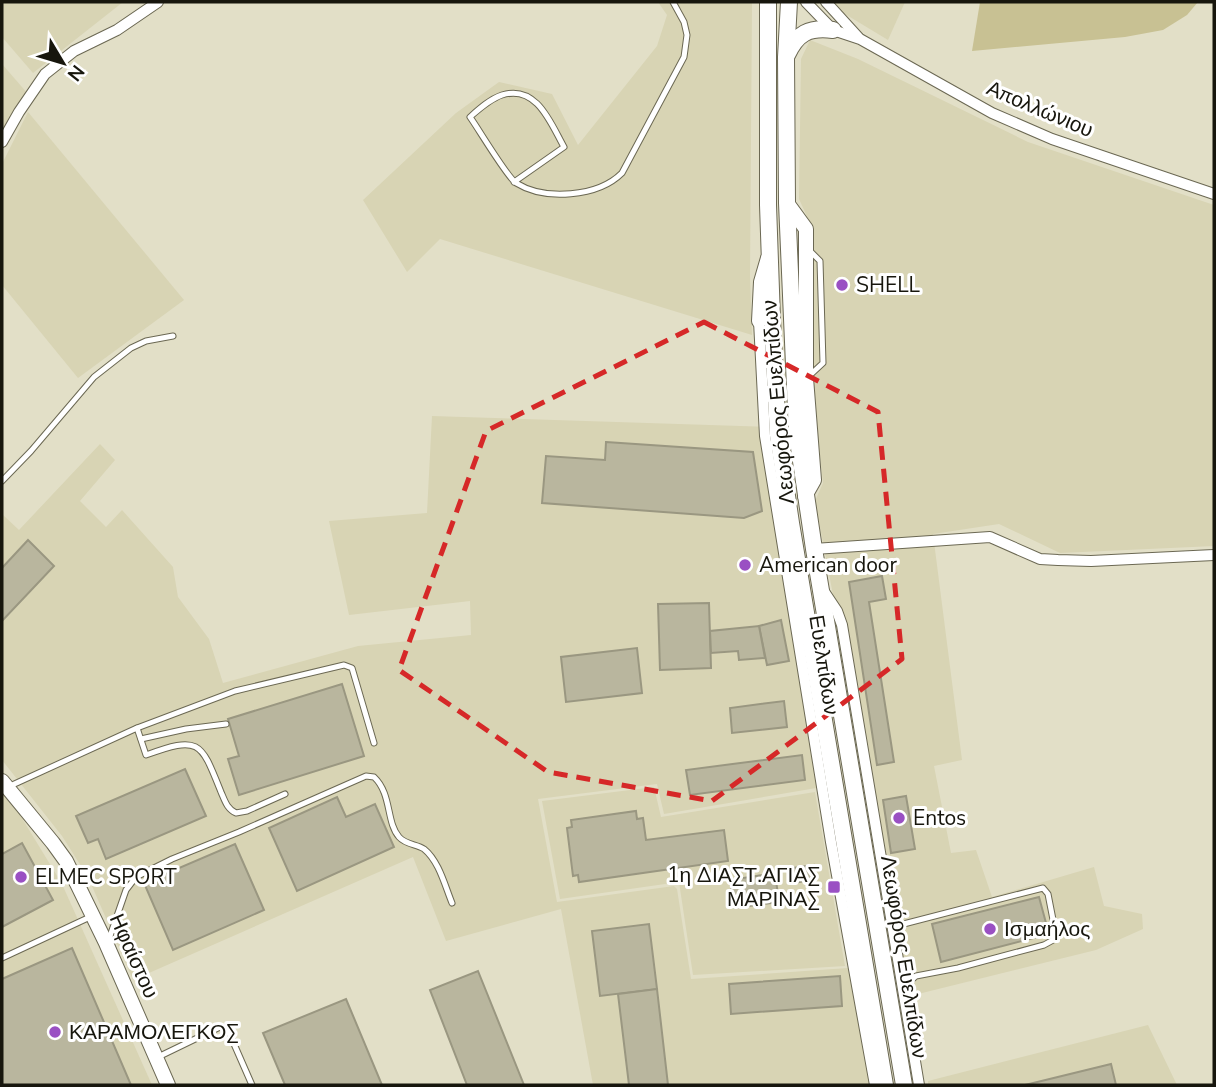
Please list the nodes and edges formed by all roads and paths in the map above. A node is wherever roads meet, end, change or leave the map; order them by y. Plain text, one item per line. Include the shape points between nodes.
1 (158, 2) edge
2 (673, 2) edge
3 (768, 2) edge
4 (789, 2) edge
5 (806, 2) edge
6 (826, 2) edge
7 (833, 30) junction
8 (860, 38) junction
9 (786, 57) junction
10 (2, 142) edge
11 (514, 182) junction
12 (1214, 194) edge
13 (787, 204) junction
14 (805, 246) junction
15 (173, 336) dead end
16 (798, 336) junction
17 (806, 378) junction
18 (2, 481) edge
19 (806, 496) junction
20 (814, 549) junction
21 (1214, 555) edge
22 (821, 588) junction
23 (226, 724) dead end
24 (138, 728) junction
25 (141, 739) junction
26 (374, 743) dead end
27 (4, 784) edge
28 (285, 794) dead end
29 (452, 902) dead end
30 (93, 915) junction
31 (892, 927) junction
32 (107, 946) junction
33 (2, 958) edge
34 (895, 989) junction
35 (870, 1030) junction
36 (156, 1058) junction
37 (168, 1085) edge
38 (252, 1085) edge
39 (875, 1085) edge
40 (885, 1085) edge
41 (904, 1085) edge
42 (919, 1085) edge

1 - 10 street via 117,30 74,51 45,74
2 - 11 lane via 687,35 684,57 622,173 602,187 570,193 537,191
3 - 35 main road, Λεωφόρος Ευελπίδων via 770,250 765,320 771,436
4 - 9 main road, Λεωφόρος Ευελπίδων
5 - 7 street, Απολλώνιου
6 - 8 street, Απολλώνιου
7 - 8 street, Απολλώνιου
7 - 9 main road via 802,33
8 - 12 street, Απολλώνιου via 1004,118
9 - 13 main road, Λεωφόρος Ευελπίδων
11 - 11 lane via 470,117 496,98 511,94 537,102 564,147
13 - 14 street via 806,229
13 - 16 main road, Λεωφόρος Ευελπίδων
14 - 16 street
14 - 17 lane via 820,261 824,363
15 - 18 lane via 131,348 94,377
16 - 17 street
16 - 19 main road, Λεωφόρος Ευελπίδων via 797,434
17 - 19 street via 814,480
19 - 20 main road, Λεωφόρος Ευελπίδων
20 - 21 street via 990,537 1040,559
20 - 22 main road, Λεωφόρος Ευελπίδων
22 - 31 street, Ευελπίδων via 842,625
22 - 34 main road, Λεωφόρος Ευελπίδων
23 - 25 lane
24 - 25 lane
24 - 26 lane via 235,691 344,665 352,668 358,682
24 - 27 lane
25 - 28 lane via 146,755 184,744 197,747 207,756 227,806 236,814
27 - 30 street, Ηφαίστου via 62,855
29 - 32 lane via 435,862 423,849 398,837 384,790 374,777 366,776 136,877 126,890
30 - 32 street, Ηφαίστου
30 - 33 lane
31 - 34 street, Ευελπίδων
31 - 34 lane via 1043,888 1056,935 1044,946 916,975
32 - 36 street, Ηφαίστου
34 - 41 main road, Λεωφόρος Ευελπίδων
34 - 42 street, Ευελπίδων
35 - 39 street
35 - 40 main road, Λεωφόρος Ευελπίδων
36 - 37 street, Ηφαίστου
36 - 38 lane via 220,1027 227,1028

